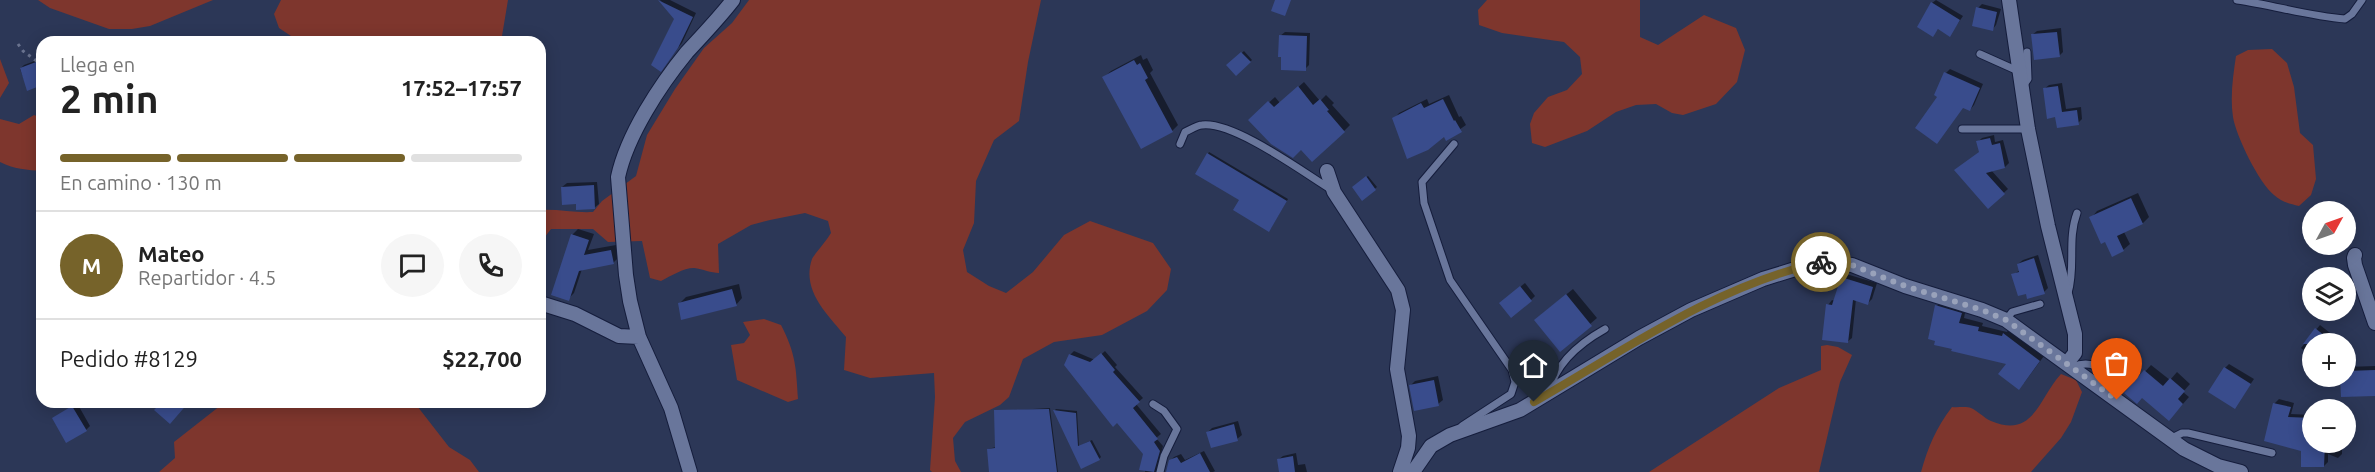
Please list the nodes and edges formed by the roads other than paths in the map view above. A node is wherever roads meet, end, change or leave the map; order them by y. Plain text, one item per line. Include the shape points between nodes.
1 (733, 0) edge
2 (2009, 0) edge
3 (2236, 0) edge
4 (2278, 0) edge
5 (2362, 0) edge
6 (2271, 5) junction
7 (2027, 52) dead end
8 (1980, 54) dead end
9 (2018, 71) junction
10 (2021, 88) junction
11 (1962, 129) dead end
12 (2028, 129) junction
13 (1179, 144) dead end
14 (1454, 144) dead end
15 (1327, 171) dead end
16 (1334, 192) junction
17 (2077, 213) dead end
18 (2355, 255) dead end
19 (1808, 265) junction
20 (1834, 282) dead end
21 (2066, 298) junction
22 (2040, 304) dead end
23 (546, 305) edge
24 (2006, 320) junction
25 (2375, 323) edge
26 (1605, 329) dead end
27 (639, 337) junction
28 (2070, 365) junction
29 (2115, 378) dead end
30 (1548, 394) junction
31 (1153, 404) dead end
32 (1450, 435) junction
33 (2170, 440) junction
34 (2272, 453) dead end
35 (690, 472) edge
36 (1160, 472) edge
37 (1400, 472) edge
38 (1413, 472) edge
39 (2239, 472) edge

1 - 27 street via 661,89 621,162 618,177 626,274
2 - 9 street
3 - 6 lane
4 - 6 lane
5 - 6 lane via 2345,19
7 - 10 lane via 2028,79
8 - 9 lane
9 - 10 street
10 - 12 street
11 - 12 lane
12 - 21 street
13 - 16 lane via 1185,132 1202,124 1224,127
14 - 32 lane via 1422,182 1424,203 1450,280 1507,362 1515,382 1511,394
15 - 16 street
16 - 37 street via 1398,290 1402,310 1396,369 1409,436
17 - 21 lane via 2071,235 2071,276
18 - 25 street
19 - 20 lane
19 - 24 street via 1852,265
19 - 30 street via 1763,279 1691,310
21 - 28 street via 2075,334
22 - 24 lane via 2012,312
23 - 27 street via 619,336
24 - 28 street
26 - 30 lane via 1557,368
27 - 35 street via 671,408
28 - 29 lane via 2094,364
28 - 33 street
30 - 32 street via 1520,410
31 - 36 lane via 1164,411 1177,429
32 - 38 street via 1431,446
33 - 34 lane via 2188,433
33 - 39 street via 2199,457

